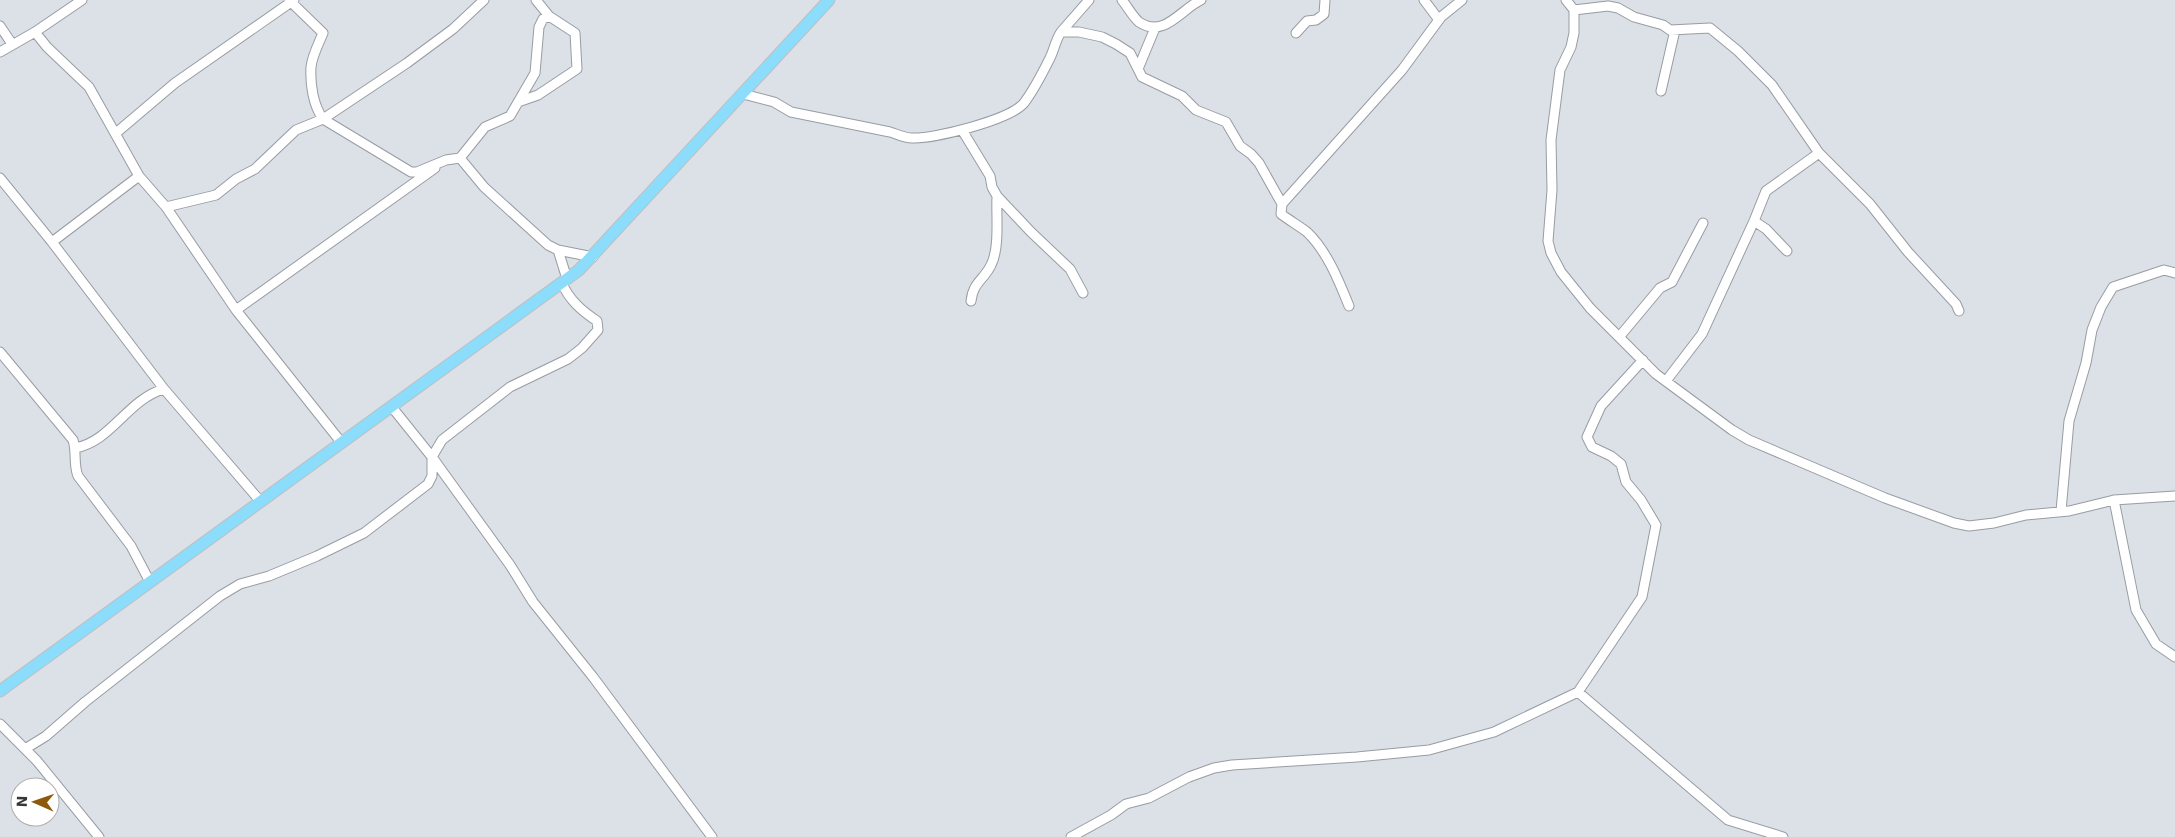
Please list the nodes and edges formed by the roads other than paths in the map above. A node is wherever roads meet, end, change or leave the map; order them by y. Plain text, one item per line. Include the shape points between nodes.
1 (82, 0) edge
2 (484, 0) edge
3 (536, 0) edge
4 (829, 0) edge
5 (1090, 0) edge
6 (1122, 0) edge
7 (1201, 0) edge
8 (1325, 0) edge
9 (1424, 0) edge
10 (1462, 0) edge
11 (1566, 0) edge
12 (291, 1) edge
13 (1574, 10) junction
14 (550, 16) junction
15 (1438, 20) junction
16 (0, 26) edge
17 (1155, 28) junction
18 (1675, 30) junction
19 (35, 32) junction
20 (1061, 32) junction
21 (1296, 33) dead end
22 (12, 44) junction
23 (0, 52) edge
24 (1138, 69) junction
25 (1661, 91) dead end
26 (743, 94) junction
27 (517, 102) junction
28 (324, 119) junction
29 (962, 130) junction
30 (116, 133) junction
31 (1819, 153) junction
32 (460, 158) junction
33 (446, 160) junction
34 (140, 176) junction
35 (1, 182) edge
36 (997, 196) junction
37 (1282, 204) junction
38 (166, 207) junction
39 (1754, 221) junction
40 (1703, 223) dead end
41 (52, 242) junction
42 (558, 250) junction
43 (1787, 250) dead end
44 (593, 257) junction
45 (2175, 273) edge
46 (565, 281) junction
47 (1083, 293) dead end
48 (971, 302) dead end
49 (1349, 306) dead end
50 (236, 310) junction
51 (1959, 311) dead end
52 (1620, 336) junction
53 (0, 352) edge
54 (1643, 360) junction
55 (1666, 381) junction
56 (164, 389) junction
57 (390, 406) junction
58 (341, 442) junction
59 (75, 448) junction
60 (432, 457) junction
61 (2175, 496) edge
62 (2114, 500) junction
63 (261, 502) junction
64 (2061, 512) junction
65 (150, 582) junction
66 (2175, 657) edge
67 (0, 691) edge
68 (1578, 692) junction
69 (0, 724) edge
70 (25, 749) junction
71 (99, 837) edge
72 (712, 837) edge
73 (1071, 837) edge
74 (1783, 837) edge

1 - 19 street
2 - 28 street via 407,63
3 - 14 street
4 - 26 main road
5 - 20 street
6 - 17 street via 1139,22
7 - 17 street via 1164,26
8 - 21 street via 1324,14 1316,20 1307,21
9 - 15 street
10 - 15 street
11 - 13 street
12 - 28 street via 323,33 311,66 315,104
12 - 30 street via 175,83
13 - 18 street via 1608,6
13 - 52 street via 1574,33 1560,70 1551,140 1548,241 1561,272 1590,308
14 - 27 street via 543,19 539,27 535,73
14 - 27 street via 575,32 577,69 538,95
15 - 37 street via 1402,70
16 - 22 street
17 - 24 street
18 - 25 street
18 - 31 street via 1710,28 1738,51 1772,85
19 - 22 street
19 - 30 street via 84,80
20 - 24 street via 1079,32 1109,40 1130,53
20 - 29 street via 1050,59 1023,104 1003,117
22 - 23 street
24 - 37 street via 1142,77 1182,96 1196,110 1226,122 1240,146 1259,163
26 - 29 street via 774,102 791,112 905,137 922,138
26 - 44 main road
27 - 32 street via 506,119 485,127
28 - 33 street via 411,172
28 - 38 street via 296,130 256,169 236,179 216,195
29 - 36 street via 990,176
30 - 34 street
31 - 39 street via 1766,191
31 - 51 street via 1870,204
32 - 33 street
32 - 42 street via 484,187 548,245
33 - 50 street
34 - 38 street
34 - 41 street
35 - 41 street
36 - 47 street via 1070,269
36 - 48 street via 992,265 972,291
37 - 49 street via 1281,214 1307,232 1318,246
38 - 50 street
39 - 43 street
39 - 55 street via 1702,334
40 - 52 street via 1672,282 1660,288
41 - 56 street
42 - 44 street
42 - 46 street
44 - 46 main road
45 - 64 street via 2164,270 2113,287 2101,307 2069,421
46 - 57 main road
46 - 60 street via 566,291 581,310 597,321 598,330 568,359 510,387 442,440
50 - 58 street
52 - 54 street
53 - 59 street via 73,440
54 - 55 street
54 - 68 street via 1601,406 1587,438 1592,447 1621,464 1626,482 1656,526 1642,597
55 - 64 street via 1749,440 1885,498 1954,523 1982,525 2026,515
56 - 59 street via 148,395 93,443
56 - 63 street
57 - 58 main road
57 - 60 street
58 - 63 main road
59 - 65 street via 78,476 131,546
60 - 70 street via 432,476 428,484 364,533 269,576 240,584 220,596 46,736
60 - 72 street via 533,602
61 - 62 street
62 - 64 street
62 - 66 street via 2136,610 2156,644
63 - 65 main road
65 - 67 main road
68 - 73 street via 1494,732 1429,750 1214,768 1149,798 1126,804
68 - 74 street via 1728,820
69 - 70 street
70 - 71 street

